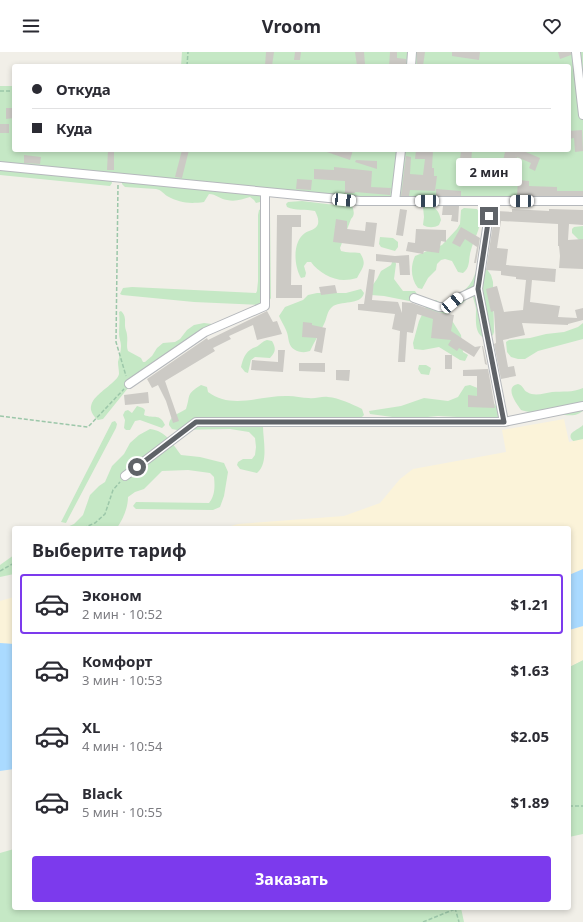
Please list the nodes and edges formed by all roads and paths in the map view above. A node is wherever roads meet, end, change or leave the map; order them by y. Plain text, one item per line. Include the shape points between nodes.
1 (188, 52) edge
2 (412, 52) edge
3 (576, 52) edge
4 (187, 64) edge
5 (410, 64) edge
6 (581, 89) edge
7 (12, 91) edge
8 (0, 92) edge
9 (583, 115) edge
10 (401, 152) edge
11 (0, 166) edge
12 (118, 177) junction
13 (266, 192) junction
14 (395, 201) junction
15 (491, 201) junction
16 (583, 201) edge
17 (478, 289) junction
18 (414, 298) dead end
19 (129, 384) junction
20 (583, 406) edge
21 (0, 416) edge
22 (504, 422) junction
23 (125, 476) joint
24 (88, 526) edge
25 (12, 564) edge
26 (0, 571) edge
27 (571, 806) edge
28 (583, 806) edge
29 (453, 910) edge
30 (455, 910) edge
31 (423, 922) edge
32 (459, 922) edge

1 - 4 path
2 - 5 street
3 - 6 street
6 - 9 street
7 - 8 path
10 - 14 street
11 - 12 street
12 - 13 street
12 - 19 path via 116,342
13 - 14 street via 360,201
13 - 19 street via 265,306 205,332
14 - 15 street
15 - 16 street
15 - 17 street
17 - 18 street via 460,296 446,307
17 - 22 street
19 - 21 path via 88,427
20 - 22 street
22 - 23 street via 196,422
23 - 24 path via 113,490 105,514
25 - 26 path
27 - 28 path
29 - 31 path
30 - 32 path

